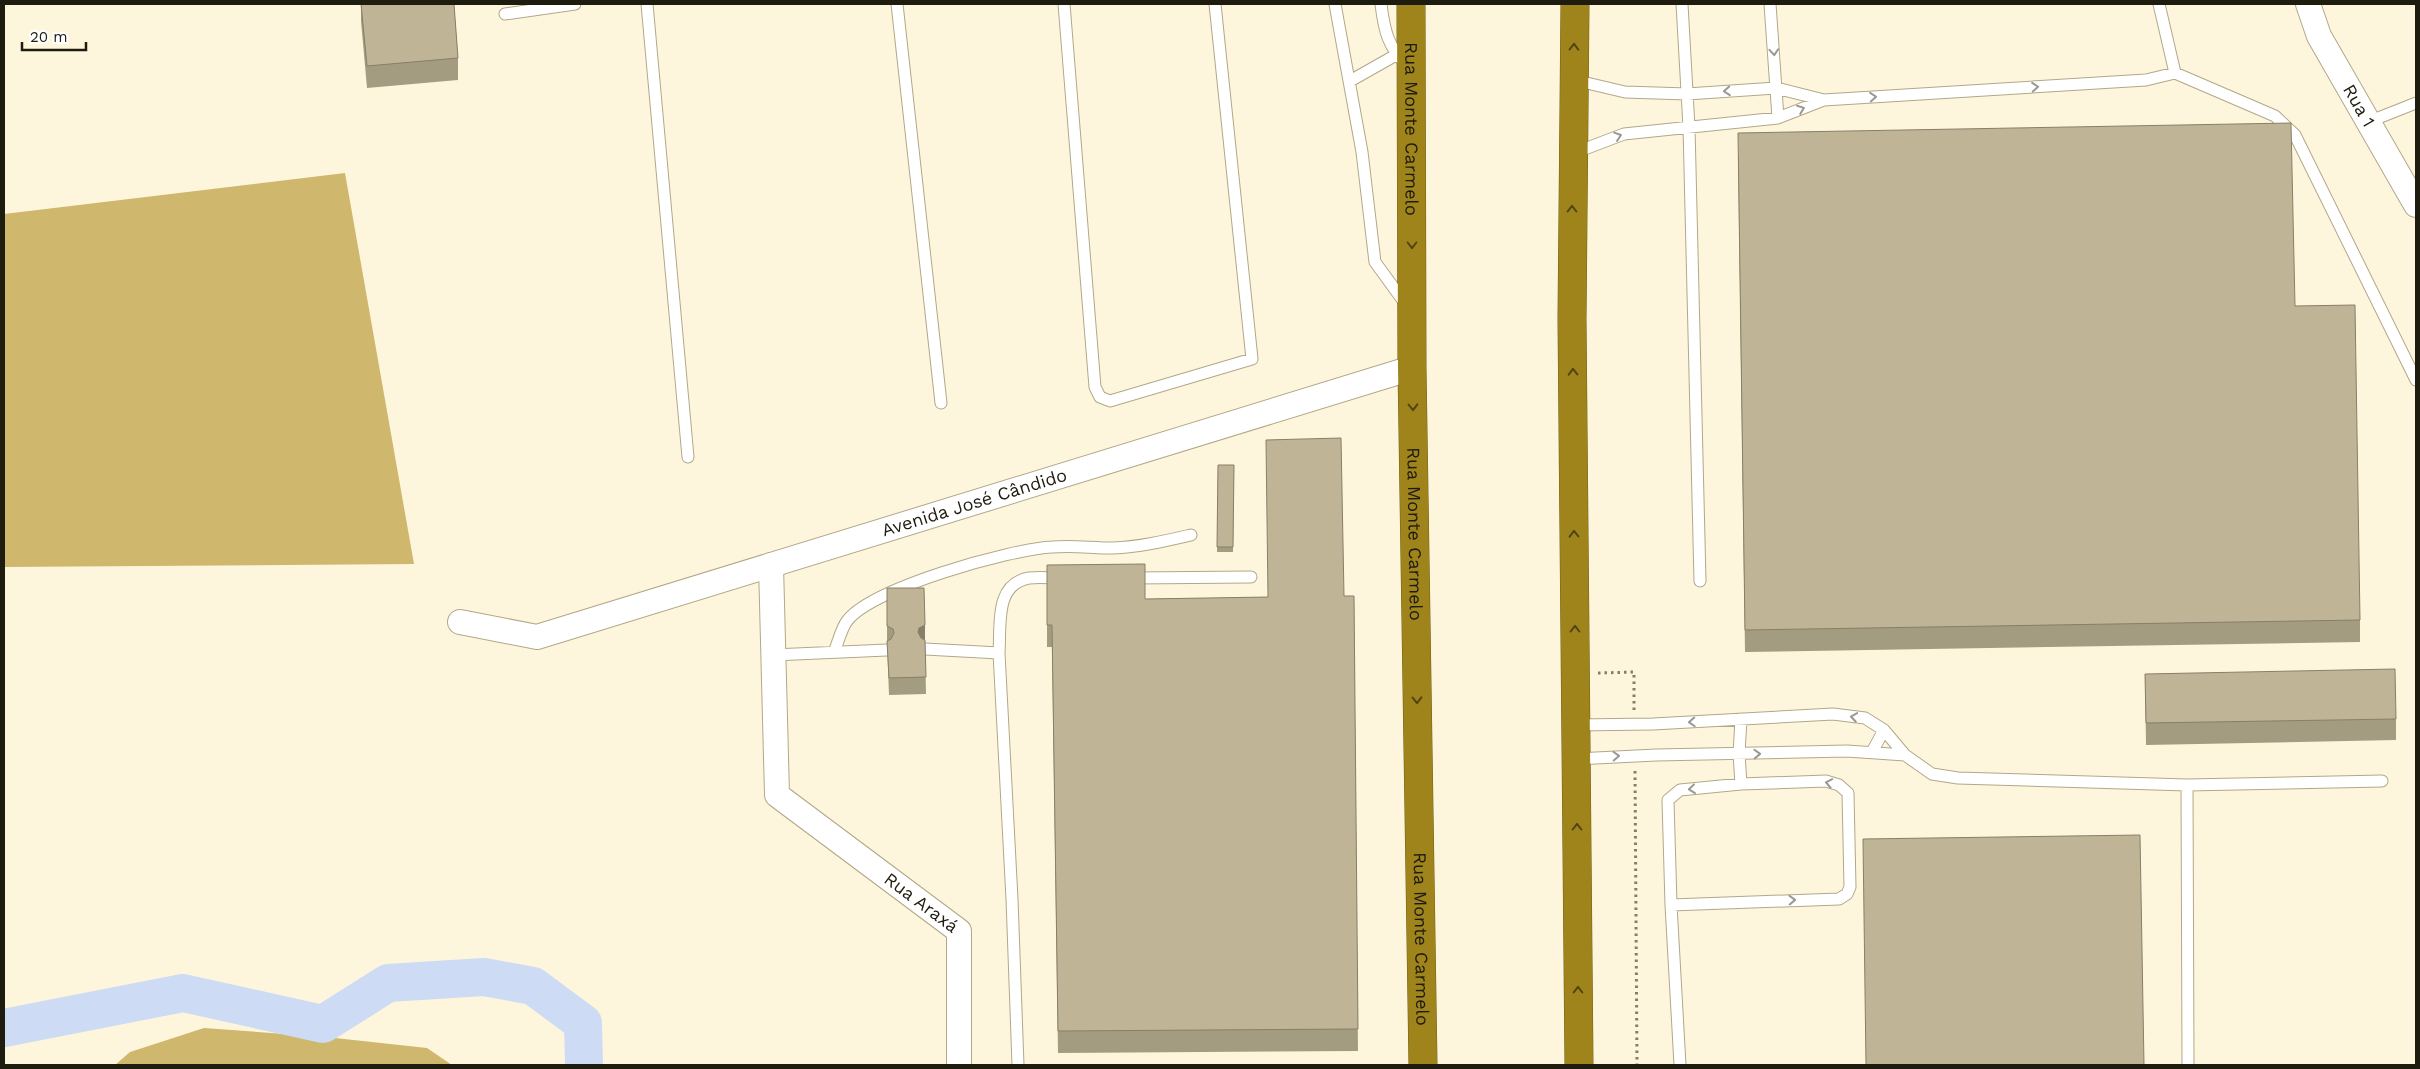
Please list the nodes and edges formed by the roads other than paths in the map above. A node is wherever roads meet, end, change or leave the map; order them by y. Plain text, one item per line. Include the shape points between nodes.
1 (575, 4) edge
2 (647, 4) edge
3 (897, 4) edge
4 (1064, 4) edge
5 (1215, 4) edge
6 (1335, 4) edge
7 (1381, 4) edge
8 (1411, 4) edge
9 (1575, 4) edge
10 (1682, 4) edge
11 (1770, 4) edge
12 (2159, 4) edge
13 (2308, 4) edge
14 (505, 14) dead end
15 (1404, 62) junction
16 (2175, 73) junction
17 (1574, 80) junction
18 (1350, 81) junction
19 (1776, 88) junction
20 (1687, 94) junction
21 (1824, 100) junction
22 (2416, 104) edge
23 (1778, 118) junction
24 (2368, 122) junction
25 (1689, 127) junction
26 (1572, 153) junction
27 (2416, 205) edge
28 (1412, 313) junction
29 (1412, 368) junction
30 (2416, 380) edge
31 (941, 404) dead end
32 (688, 457) dead end
33 (1191, 535) dead end
34 (770, 565) junction
35 (1251, 577) dead end
36 (1077, 578) edge
37 (1116, 578) edge
38 (1700, 580) dead end
39 (460, 622) dead end
40 (925, 649) edge
41 (886, 650) edge
42 (834, 652) junction
43 (999, 653) junction
44 (773, 654) junction
45 (1741, 719) junction
46 (1576, 725) junction
47 (1884, 730) junction
48 (1872, 752) junction
49 (1738, 754) junction
50 (1905, 755) junction
51 (1576, 759) junction
52 (2382, 781) dead end
53 (1741, 784) junction
54 (2188, 785) junction
55 (1671, 905) junction
56 (1423, 1022) junction
57 (1578, 1038) junction
58 (959, 1065) edge
59 (1018, 1065) edge
60 (1423, 1065) edge
61 (1432, 1065) edge
62 (1572, 1065) edge
63 (1579, 1065) edge
64 (1680, 1065) edge
65 (2188, 1065) edge

1 - 14 lane
2 - 32 lane
3 - 31 lane
4 - 5 lane via 1096,387 1100,397 1110,401 1252,359
6 - 18 lane
7 - 15 lane via 1384,31
8 - 15 highway, Rua Monte Carmelo
17 -> 9 highway
10 - 20 lane
11 -> 19 lane
12 - 16 lane
13 - 24 street, Rua 1 via 2319,36
15 - 18 lane
15 -> 28 highway, Rua Monte Carmelo
21 -> 16 lane via 2146,80
16 - 30 lane via 2275,116 2295,134
17 - 20 lane via 1625,92
17 - 26 highway
18 - 28 lane via 1375,262
19 -> 20 lane
19 - 21 lane
19 - 23 lane
20 - 25 lane
23 -> 21 lane
22 - 24 lane
23 - 25 lane
24 - 27 street, Rua 1
26 -> 25 lane via 1624,134
25 - 38 lane
46 -> 26 highway
28 - 29 highway, Rua Monte Carmelo
29 - 34 street, Avenida José Cândido
29 -> 56 highway, Rua Monte Carmelo
33 - 42 lane via 1144,545 1052,547 1016,552 896,588 865,604 847,621
34 - 39 street, Avenida José Cândido via 538,638
34 - 44 street
35 - 37 lane
36 - 43 lane via 1029,578 1007,590 1002,599
40 - 43 lane
41 - 42 lane
42 - 44 lane
43 - 59 lane
44 - 58 street, Rua Araxá via 776,795 959,931
45 -> 46 lane
47 -> 45 lane via 1865,718 1833,714
45 - 49 lane
46 - 51 highway
47 - 48 lane
47 - 50 lane
49 -> 48 lane
48 - 50 lane
51 -> 49 lane
49 - 53 lane
50 - 54 lane via 1932,774 1958,778
57 -> 51 highway
52 - 54 lane
53 -> 55 lane via 1680,790 1668,800
55 -> 53 lane via 1839,898 1847,894 1851,838 1848,793 1839,785 1826,781
54 - 65 lane
55 - 64 lane
56 - 60 highway, Rua Monte Carmelo
56 - 61 highway
57 - 62 highway
57 - 63 highway

